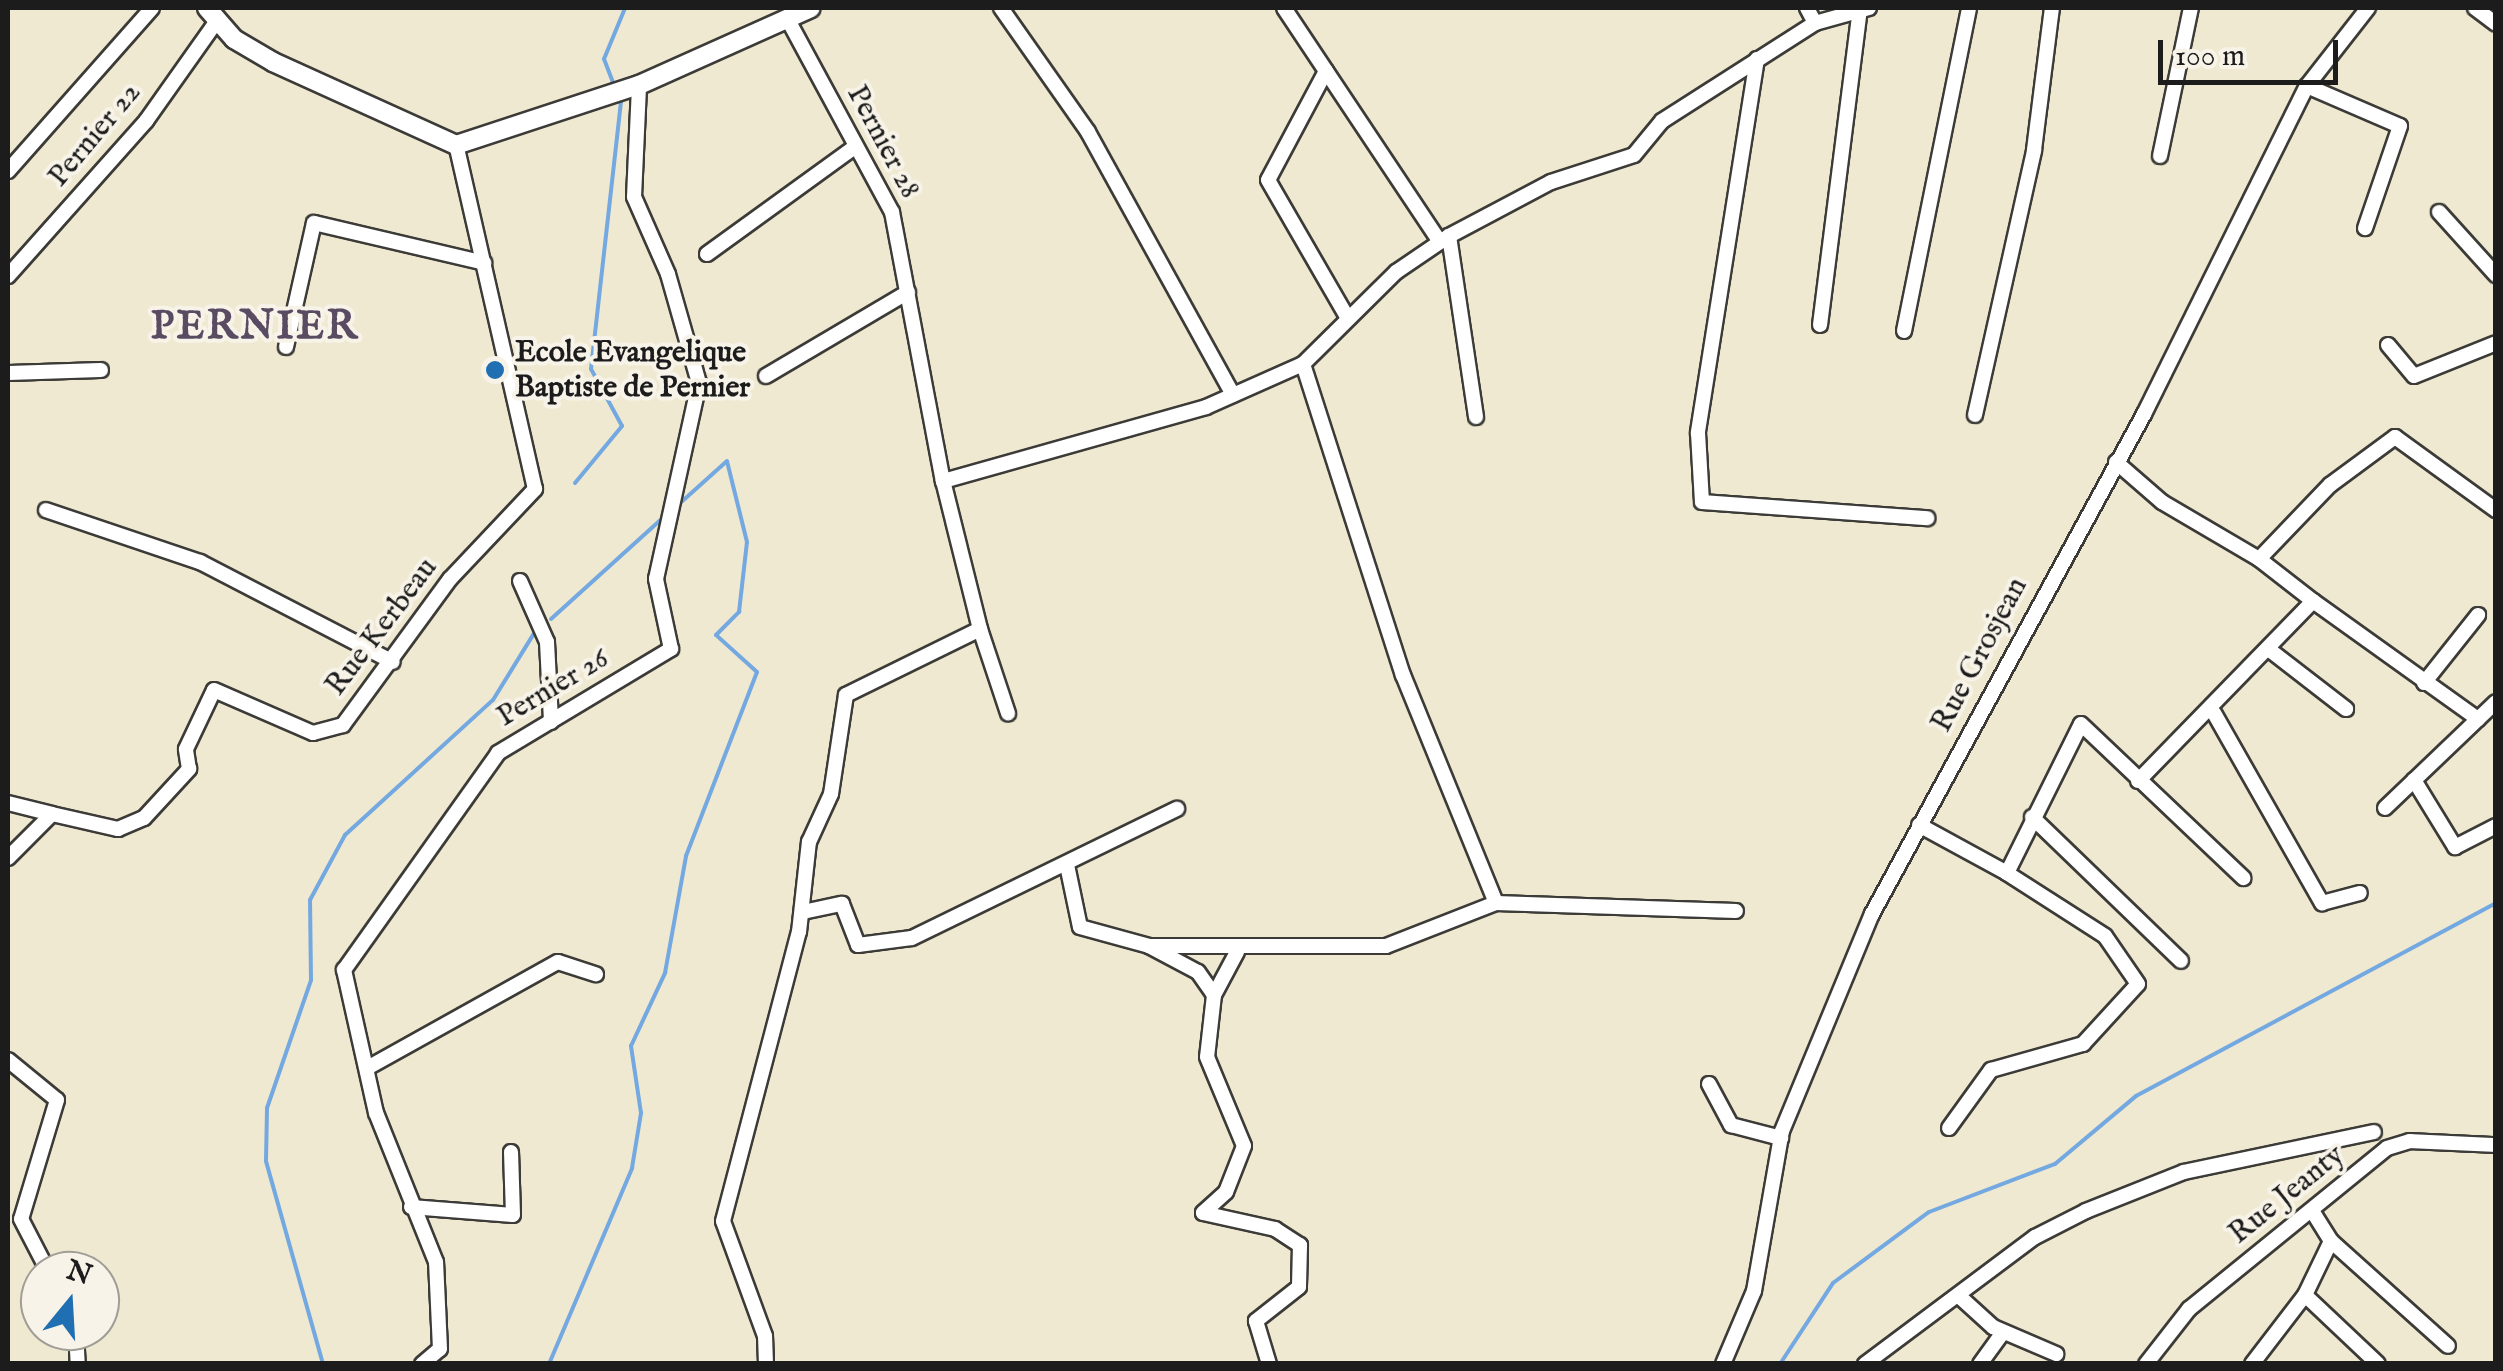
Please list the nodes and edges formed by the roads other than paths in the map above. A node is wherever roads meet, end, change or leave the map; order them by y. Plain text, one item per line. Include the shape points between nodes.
1 (152, 8) edge
2 (811, 8) edge
3 (1001, 8) edge
4 (1284, 8) edge
5 (1807, 8) edge
6 (1969, 8) edge
7 (2052, 8) edge
8 (2191, 8) edge
9 (2368, 8) edge
10 (2475, 8) edge
11 (1864, 9) edge
12 (212, 15) edge
13 (787, 18) junction
14 (1815, 23) junction
15 (2496, 24) edge
16 (1757, 59) junction
17 (1326, 70) junction
18 (639, 85) junction
19 (2307, 86) junction
20 (456, 146) junction
21 (855, 147) junction
22 (2160, 156) dead end
23 (8, 171) edge
24 (2439, 212) dead end
25 (2364, 228) dead end
26 (1444, 239) junction
27 (707, 254) dead end
28 (484, 264) junction
29 (2496, 275) edge
30 (8, 276) edge
31 (908, 292) junction
32 (1348, 316) junction
33 (1820, 325) dead end
34 (1904, 331) dead end
35 (2388, 344) dead end
36 (2496, 344) edge
37 (286, 347) dead end
38 (1304, 364) junction
39 (101, 370) dead end
40 (8, 373) edge
41 (766, 376) dead end
42 (1233, 395) junction
43 (1975, 415) dead end
44 (1476, 417) dead end
45 (2116, 462) junction
46 (943, 481) junction
47 (46, 510) dead end
48 (2496, 510) edge
49 (1927, 518) dead end
50 (2259, 559) junction
51 (520, 581) dead end
52 (2313, 601) junction
53 (2478, 615) dead end
54 (980, 629) junction
55 (2271, 651) junction
56 (393, 662) junction
57 (2424, 683) junction
58 (2496, 702) edge
59 (2346, 709) dead end
60 (1008, 713) dead end
61 (2214, 713) junction
62 (2478, 719) junction
63 (551, 722) junction
64 (2414, 780) junction
65 (2138, 781) junction
66 (8, 803) edge
67 (2385, 808) dead end
68 (1177, 809) dead end
69 (52, 814) junction
70 (2032, 817) junction
71 (1918, 825) junction
72 (2496, 826) edge
73 (8, 858) edge
74 (1067, 865) junction
75 (2006, 874) junction
76 (2243, 878) dead end
77 (2360, 892) dead end
78 (1496, 902) junction
79 (1736, 911) dead end
80 (803, 912) junction
81 (1149, 946) junction
82 (1237, 952) junction
83 (2181, 960) dead end
84 (596, 974) dead end
85 (1214, 994) junction
86 (8, 1060) edge
87 (369, 1067) junction
88 (1710, 1084) dead end
89 (1949, 1128) dead end
90 (2374, 1132) dead end
91 (1781, 1138) junction
92 (2496, 1144) edge
93 (511, 1152) dead end
94 (411, 1207) junction
95 (2314, 1214) junction
96 (2331, 1241) junction
97 (38, 1251) edge
98 (2305, 1295) junction
99 (1960, 1297) junction
100 (2003, 1332) junction
101 (2448, 1346) dead end
102 (2056, 1354) dead end
103 (422, 1364) edge
104 (766, 1364) edge
105 (1269, 1364) edge
106 (1724, 1364) edge
107 (1865, 1364) edge
108 (1980, 1364) edge
109 (2146, 1364) edge
110 (2252, 1364) edge
111 (2378, 1364) edge

1 - 23 street
2 - 13 street
3 - 42 street via 1088,132
4 - 17 street
5 - 14 street
6 - 34 street
7 - 43 street via 2037,135
8 - 22 street
9 - 19 street, Rue Grosjean
10 - 15 street
11 - 14 street
11 - 33 street
12 - 20 street via 329,92
12 - 30 street, Pernier 22 via 146,121
13 - 18 street
13 - 21 street, Pernier 28
14 - 16 street
16 - 26 street via 1662,121 1634,154 1551,182
16 - 49 street via 1698,433 1702,502
17 - 26 street
17 - 32 street via 1268,180
18 - 20 street
18 - 63 street, Pernier 26 via 634,197 699,383 656,599 674,634 671,648
19 - 25 street via 2400,126
19 - 45 street, Rue Grosjean
20 - 28 street, Rue Kerbeau
21 - 27 street
21 - 31 street, Pernier 28 via 892,212
24 - 29 street
26 - 32 street
26 - 44 street
28 - 37 street via 314,224
28 - 56 street, Rue Kerbeau via 535,489 450,579
31 - 41 street
31 - 46 street, Pernier 28
32 - 38 street
35 - 36 street via 2409,374
38 - 42 street
38 - 78 street via 1403,675
39 - 40 street
42 - 46 street
45 - 50 street via 2162,502
45 - 71 street, Rue Grosjean
46 - 54 street, Pernier 28
47 - 56 street via 200,562
48 - 50 street via 2395,437 2330,486
50 - 52 street
51 - 63 street via 547,642
52 - 55 street
52 - 57 street
53 - 57 street
54 - 60 street, Pernier 28
54 - 80 street via 846,695 831,794 800,886
55 - 59 street
55 - 61 street
56 - 69 street, Rue Kerbeau via 327,735 214,690 186,749 189,769 144,818 118,829
57 - 62 street
58 - 62 street
61 - 65 street
61 - 77 street via 2322,903
62 - 64 street
63 - 87 street, Pernier 26 via 498,753 470,786 344,970
64 - 67 street
64 - 72 street via 2455,847
65 - 70 street via 2082,724
65 - 76 street
66 - 69 street
68 - 74 street
69 - 73 street
70 - 75 street
70 - 83 street
71 - 75 street
71 - 91 street, Rue Grosjean via 1844,972
74 - 80 street via 912,938 858,945 842,904
74 - 81 street via 1080,928
75 - 89 street via 2105,936 2138,984 2083,1044 1991,1070
78 - 79 street
78 - 82 street via 1386,946
80 - 104 street via 724,1222
81 - 82 street
81 - 85 street via 1198,972
82 - 85 street
84 - 87 street via 558,962
85 - 105 street via 1207,1057 1244,1146 1226,1192 1203,1213 1275,1229 1300,1245 1299,1288 1256,1321
86 - 97 street via 57,1100 21,1219
87 - 94 street, Pernier 26
88 - 91 street via 1730,1126
90 - 99 street via 2184,1172 2086,1211
91 - 106 street, Rue Grosjean via 1754,1291
92 - 95 street, Rue Jeanty via 2396,1144
93 - 94 street via 513,1215
94 - 103 street, Pernier 26 via 442,1297 440,1349
95 - 96 street
95 - 109 street, Rue Jeanty via 2189,1309
96 - 98 street
96 - 101 street
98 - 110 street
98 - 111 street
99 - 100 street
99 - 107 street
100 - 102 street
100 - 108 street

